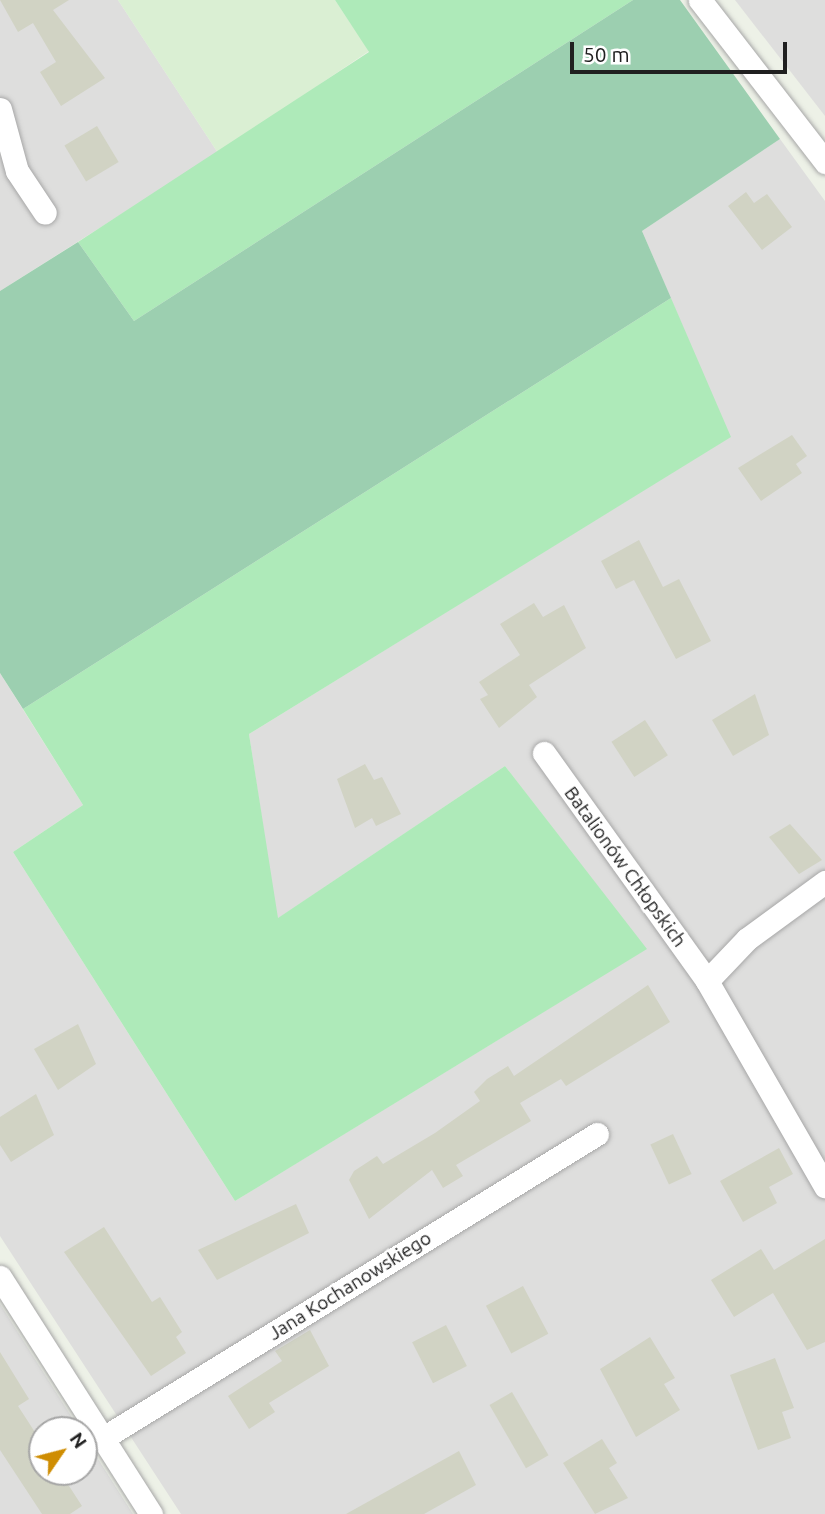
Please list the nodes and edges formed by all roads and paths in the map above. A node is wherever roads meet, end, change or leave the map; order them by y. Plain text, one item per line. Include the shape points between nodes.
1 (700, 0) edge
2 (0, 109) edge
3 (825, 162) edge
4 (46, 213) dead end
5 (544, 753) dead end
6 (825, 883) edge
7 (708, 981) junction
8 (597, 1134) dead end
9 (825, 1186) edge
10 (0, 1277) edge
11 (103, 1438) junction
12 (151, 1514) edge

1 - 3 street
2 - 4 street via 17,171
5 - 7 street, Batalionów Chłopskich
6 - 7 street via 747,939
7 - 9 street, Batalionów Chłopskich
8 - 11 street, Jana Kochanowskiego
10 - 11 street
11 - 12 street

